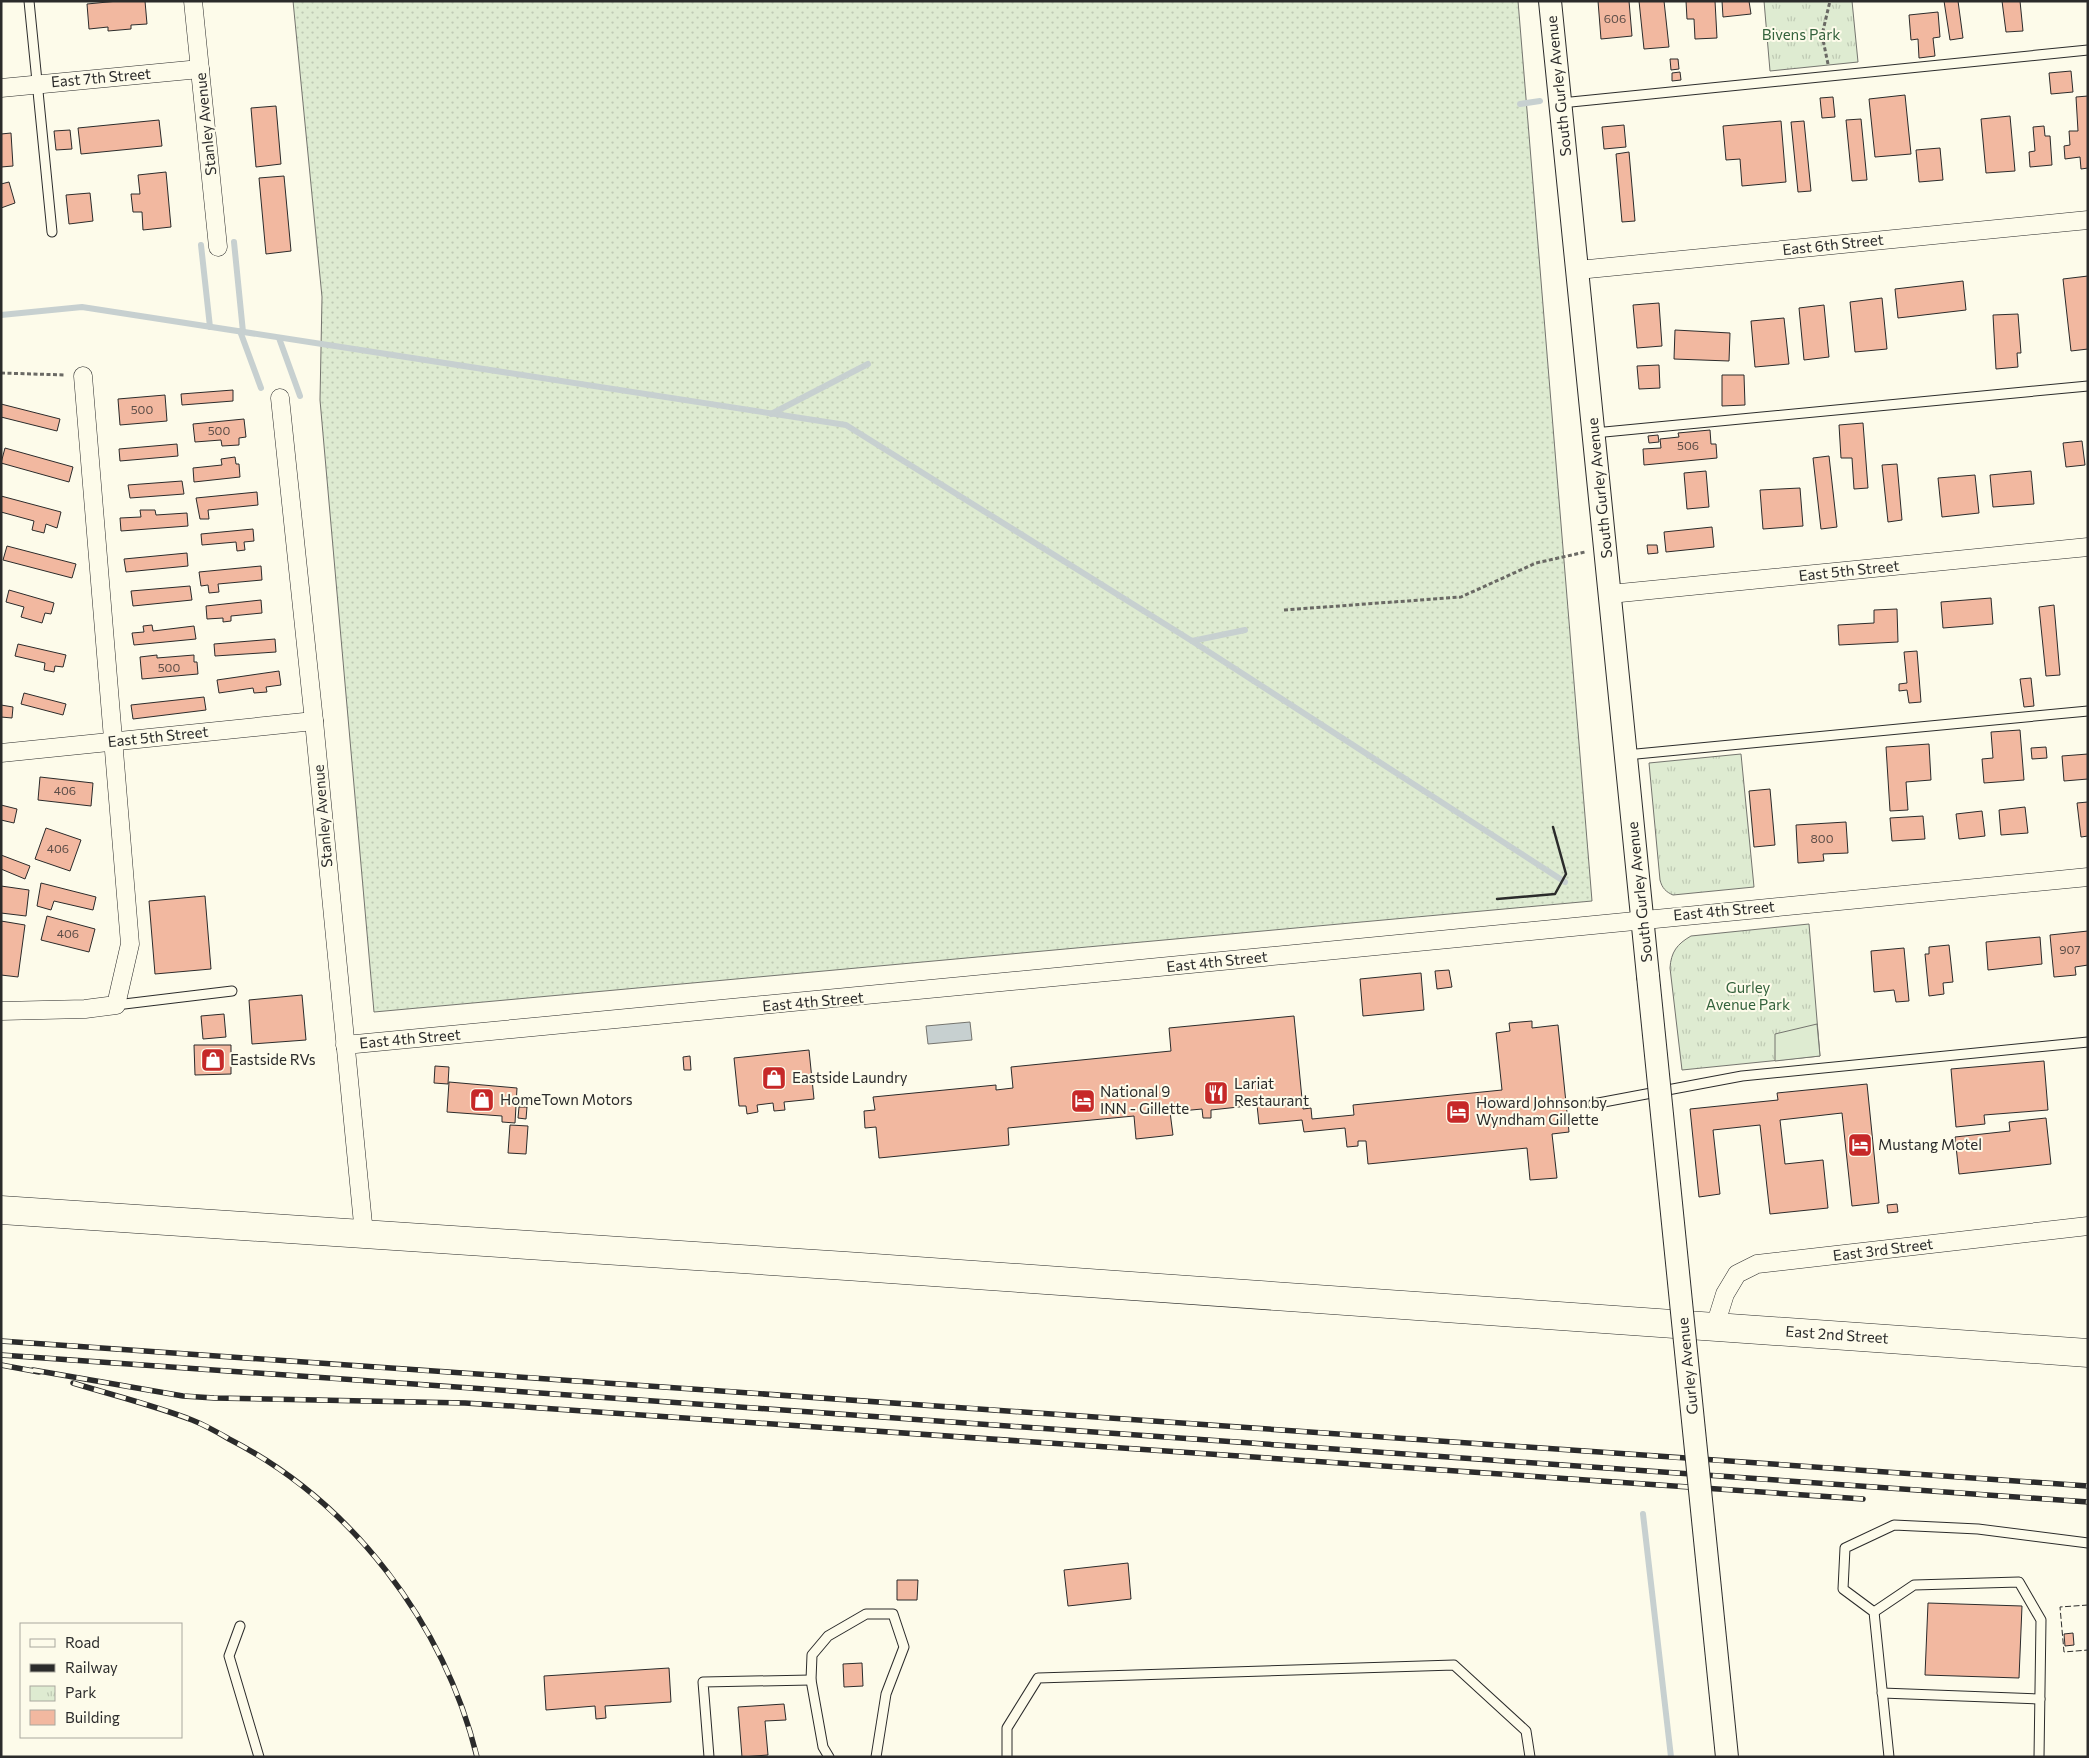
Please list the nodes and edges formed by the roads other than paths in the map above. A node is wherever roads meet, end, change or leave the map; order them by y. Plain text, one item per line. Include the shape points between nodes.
1 (29, 1) edge
2 (193, 1) edge
3 (1550, 1) edge
4 (2088, 50) edge
5 (200, 69) junction
6 (38, 84) junction
7 (1, 88) edge
8 (1560, 103) junction
9 (2088, 220) edge
10 (52, 232) dead end
11 (218, 247) dead end
12 (1578, 270) junction
13 (83, 376) road end
14 (2088, 386) edge
15 (280, 398) dead end
16 (1594, 433) junction
17 (2088, 547) edge
18 (1610, 594) junction
19 (2088, 711) edge
20 (314, 721) junction
21 (113, 742) junction
22 (1, 753) edge
23 (1626, 755) junction
24 (2088, 877) edge
25 (1642, 919) junction
26 (1648, 976) joint
27 (232, 991) dead end
28 (116, 1005) junction
29 (1, 1011) edge
30 (2088, 1042) edge
31 (345, 1045) junction
32 (1593, 1104) dead end
33 (1, 1210) edge
34 (2088, 1226) edge
35 (364, 1234) junction
36 (1715, 1326) junction
37 (2088, 1353) edge
38 (2088, 1543) edge
39 (1874, 1612) junction
40 (240, 1626) dead end
41 (811, 1680) junction
42 (1882, 1693) junction
43 (2040, 1699) junction
44 (259, 1757) edge
45 (709, 1757) edge
46 (829, 1757) edge
47 (876, 1757) edge
48 (1007, 1757) edge
49 (1530, 1757) edge
50 (1727, 1757) edge
51 (1889, 1757) edge
52 (2040, 1757) edge

1 - 6 lane
2 - 5 street, Stanley Avenue
3 - 8 street, South Gurley Avenue
4 - 8 lane
5 - 6 street, East 7th Street
5 - 11 street, Stanley Avenue
6 - 7 street, East 7th Street
6 - 10 lane
8 - 12 street, South Gurley Avenue
9 - 12 street, East 6th Street
12 - 16 street, South Gurley Avenue
13 - 21 street
14 - 16 lane
15 - 20 street, Stanley Avenue
16 - 18 street, South Gurley Avenue
17 - 18 street, East 5th Street
18 - 23 street, South Gurley Avenue
19 - 23 lane
20 - 21 street, East 5th Street
20 - 31 street, Stanley Avenue
21 - 22 street, East 5th Street
21 - 28 street via 130,944
23 - 25 street, South Gurley Avenue
24 - 25 street, East 4th Street
25 - 26 street, South Gurley Avenue
25 - 31 street, East 4th Street
26 - 50 street, Gurley Avenue, bridge
27 - 28 lane
28 - 29 street
30 - 32 lane via 1742,1076
31 - 35 street, Stanley Avenue
33 - 35 main road, East 2nd Street
34 - 36 street, East 3rd Street via 1757,1264 1737,1274 1725,1294
35 - 36 main road, East 2nd Street
36 - 37 main road, East 2nd Street
38 - 39 lane via 1978,1529 1894,1525 1845,1548 1843,1589
39 - 42 lane
39 - 43 lane via 1914,1585 2019,1582 2041,1620
40 - 44 lane via 229,1656
41 - 45 lane via 703,1682
41 - 46 lane via 823,1747
41 - 47 lane via 812,1655 828,1636 866,1614 893,1614 904,1647 886,1694
42 - 43 lane
42 - 51 lane
43 - 52 lane
48 - 49 lane via 1007,1728 1038,1678 1454,1665 1526,1731

